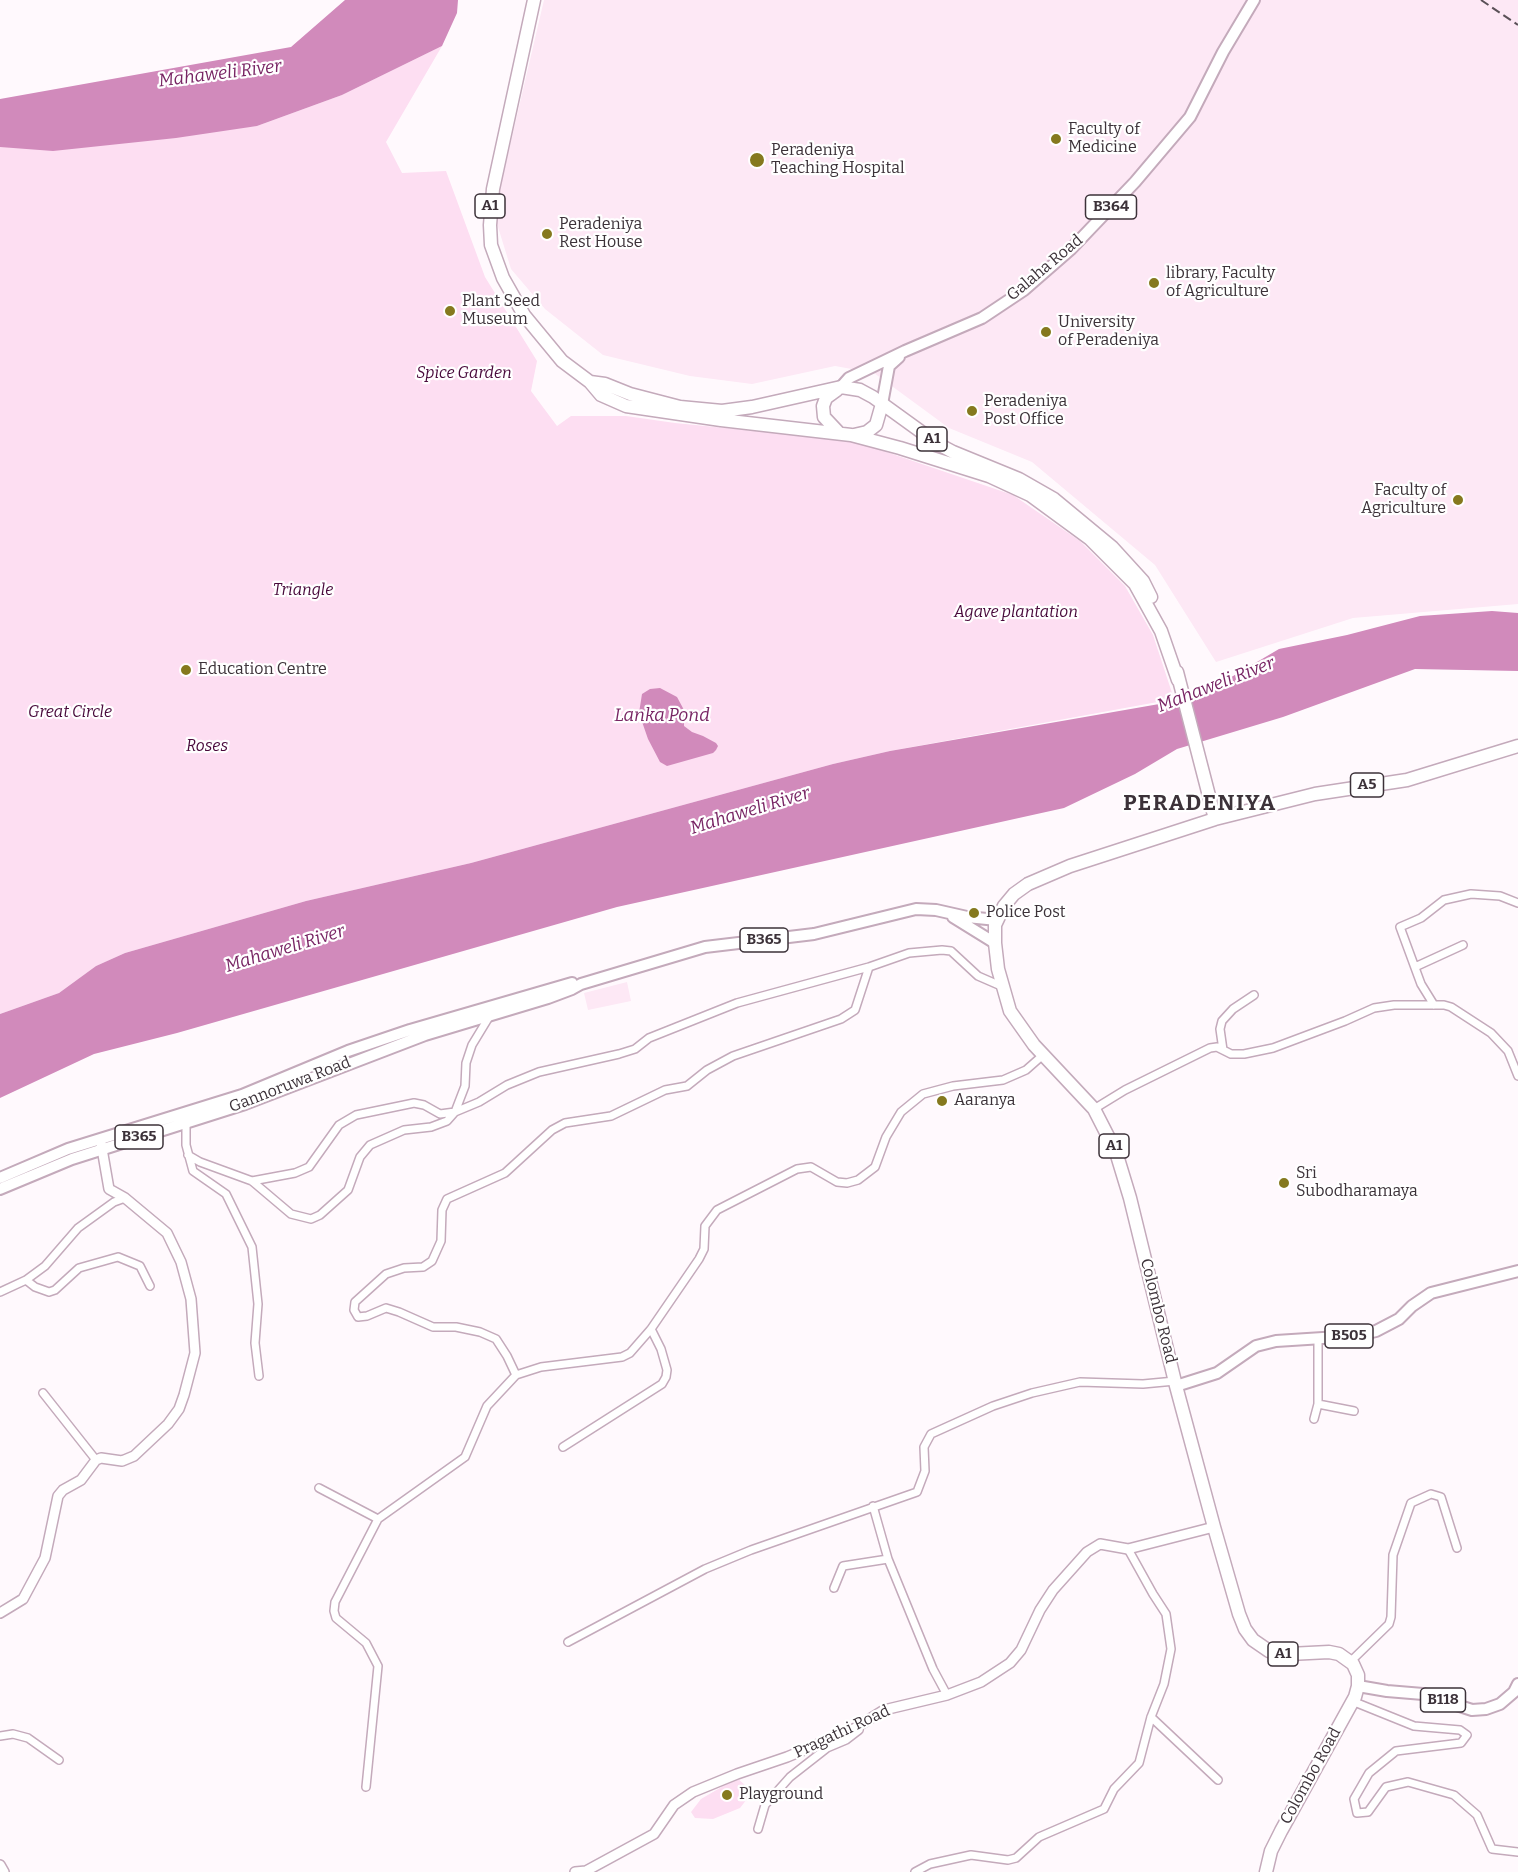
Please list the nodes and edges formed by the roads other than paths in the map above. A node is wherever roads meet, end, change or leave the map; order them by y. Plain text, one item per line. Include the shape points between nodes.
1 (534, 0) edge
2 (1254, 0) edge
3 (905, 351) junction
4 (590, 382) junction
5 (841, 387) junction
6 (882, 404) junction
7 (845, 434) junction
8 (1179, 680) junction
9 (1517, 747) edge
10 (1215, 819) junction
11 (1518, 903) edge
12 (948, 913) junction
13 (997, 920) junction
14 (994, 943) junction
15 (1463, 945) dead end
16 (869, 967) junction
17 (1415, 968) junction
18 (581, 984) junction
19 (1001, 986) junction
20 (1254, 995) dead end
21 (1434, 1005) junction
22 (491, 1015) junction
23 (1223, 1050) junction
24 (1043, 1055) junction
25 (1518, 1076) edge
26 (278, 1086) junction
27 (1094, 1109) junction
28 (455, 1112) junction
29 (186, 1122) junction
30 (100, 1143) junction
31 (188, 1155) junction
32 (0, 1178) edge
33 (252, 1181) junction
34 (0, 1189) edge
35 (125, 1198) junction
36 (1518, 1271) edge
37 (26, 1281) junction
38 (150, 1286) dead end
39 (0, 1292) edge
40 (651, 1329) junction
41 (1318, 1338) junction
42 (516, 1375) junction
43 (259, 1376) dead end
44 (1175, 1383) junction
45 (43, 1394) dead end
46 (1318, 1404) junction
47 (1354, 1411) dead end
48 (1314, 1419) dead end
49 (563, 1447) dead end
50 (96, 1460) junction
51 (320, 1488) dead end
52 (873, 1506) junction
53 (378, 1519) junction
54 (1214, 1527) junction
55 (1457, 1548) dead end
56 (1128, 1549) junction
57 (888, 1559) junction
58 (834, 1588) dead end
59 (0, 1613) edge
60 (568, 1642) dead end
61 (1350, 1662) junction
62 (1518, 1684) edge
63 (1358, 1686) junction
64 (947, 1695) junction
65 (1352, 1701) junction
66 (891, 1708) junction
67 (1151, 1717) junction
68 (0, 1736) edge
69 (59, 1760) dead end
70 (1218, 1780) dead end
71 (366, 1787) dead end
72 (758, 1829) dead end
73 (1518, 1852) edge
74 (0, 1864) edge
75 (4, 1872) edge
76 (575, 1872) edge
77 (915, 1872) edge
78 (1266, 1872) edge

1 - 4 highway, A1 via 490,206 491,245 503,278 524,315 562,361
2 - 3 main road, Galaha Road / B364 via 1190,117 1136,182 1071,249 1024,290 982,318
3 - 5 main road, Galaha Road / B364 via 849,378
3 - 6 main road, Galaha Road / B364 via 889,366
4 - 5 highway, A1 via 680,407 722,411
4 - 7 highway, A1 via 601,394 626,406
5 - 6 highway, A1 via 860,390
5 - 7 highway via 826,398 823,406 824,417
6 - 7 highway via 876,425 867,432
6 - 8 highway, A1 via 946,448 1019,479 1054,499 1112,547 1143,581 1167,627
7 - 8 highway, A1 via 989,476 1059,514 1107,554 1135,584 1161,631
8 - 10 highway, A1
9 - 10 highway, A5 via 1407,780 1315,794
10 - 13 highway, Colombo Road / A1 via 1043,877 1014,894
11 - 17 street via 1500,896 1471,894 1444,900 1421,918 1400,927
12 - 13 main road, Gannoruwa Road / B365
12 - 14 main road, Gannoruwa Road / B365
12 - 18 main road, Gannoruwa Road / B365 via 916,909 814,934 705,947
13 - 14 highway, Colombo Road / A1
14 - 19 highway, Colombo Road / A1
15 - 17 street
16 - 19 street via 909,953 951,951 978,976
16 - 28 street via 737,1003 619,1054 539,1072
16 - 42 street via 855,1010 841,1019 733,1056 687,1086 665,1090 611,1116 565,1123 552,1130 505,1173 447,1199 442,1210 441,1241 432,1261 423,1267 386,1274 355,1302 358,1317 386,1308 433,1327 456,1327 496,1339
17 - 21 street
18 - 22 main road, Gannoruwa Road / B365
18 - 26 main road, Gannoruwa Road / B365 via 571,983 420,1026 348,1051
19 - 24 highway, Colombo Road / A1 via 1015,1020
20 - 23 street via 1222,1021
21 - 23 street via 1374,1008 1273,1048 1244,1054
21 - 25 street via 1451,1007 1491,1033 1508,1051
22 - 26 main road, Gannoruwa Road / B365
22 - 28 street via 472,1045 465,1086
23 - 27 street via 1210,1048
24 - 27 highway, Colombo Road / A1
24 - 40 street via 1026,1070 1004,1080 923,1094 901,1112 875,1167 858,1180 837,1182 811,1167 797,1169 717,1210 705,1227 704,1249 699,1259
26 - 29 main road, Gannoruwa Road / B365 via 245,1104
26 - 30 main road, Gannoruwa Road / B365
27 - 44 highway, Colombo Road / A1 via 1121,1167
28 - 33 street via 440,1114 414,1103 356,1115 339,1125 309,1167
28 - 33 street via 447,1121 404,1130 370,1145 360,1157 348,1190 311,1219 291,1214
29 - 30 main road, Gannoruwa Road / B365
29 - 31 street
30 - 32 main road, Gannoruwa Road / B365 via 68,1149
30 - 34 main road, Gannoruwa Road / B365
30 - 35 street via 109,1189
31 - 33 street
31 - 43 street via 193,1171 226,1194 252,1247
35 - 37 street via 78,1228 45,1266
35 - 50 street via 167,1233 181,1262 191,1299 195,1353 179,1409 168,1424 134,1456 122,1461
36 - 41 main road, B505 via 1431,1293 1399,1319 1376,1330
37 - 38 street via 49,1292 80,1268 118,1257 140,1266
37 - 39 street
40 - 42 street via 622,1357 541,1367
40 - 49 street via 667,1370 662,1384
41 - 44 main road, B505 via 1256,1346 1216,1373
41 - 46 street
42 - 53 street via 487,1406 465,1457
44 - 52 street via 1080,1382 993,1406 931,1434 924,1447 925,1471 916,1492
44 - 54 highway, Colombo Road / A1
45 - 50 street
46 - 47 street
46 - 48 street
50 - 59 street via 81,1480 58,1496 45,1558 23,1599
51 - 53 street
52 - 57 street
52 - 60 street via 705,1569
53 - 71 street via 334,1611 336,1618 366,1643 378,1666
54 - 56 street, Pragathi Road
54 - 61 highway, Colombo Road / A1 via 1239,1614 1252,1640 1276,1653 1334,1653
55 - 61 street via 1441,1497 1431,1494 1411,1503 1393,1555 1389,1624
56 - 64 street, Pragathi Road via 1100,1544 1087,1552 1053,1590 1010,1663 981,1682
56 - 67 street via 1166,1614 1171,1649 1164,1684
57 - 58 street via 843,1566
57 - 64 street
61 - 63 highway via 1358,1675
62 - 63 main road, B118 via 1500,1704 1472,1710 1423,1694
63 - 65 highway, Colombo Road
64 - 66 street, Pragathi Road
65 - 73 street via 1414,1726 1460,1730 1467,1735 1461,1743 1396,1751 1369,1773 1354,1799 1357,1813 1368,1812 1386,1787 1408,1782 1454,1795 1477,1815 1491,1849
65 - 78 highway, Colombo Road via 1281,1831
66 - 72 street via 846,1740 827,1748 790,1777 765,1805
66 - 76 street, Pragathi Road via 787,1758 693,1792 674,1805 654,1834
67 - 70 street
67 - 77 street via 1140,1764 1114,1789 1104,1809 1039,1837 1016,1858 971,1855 930,1864
68 - 69 street via 28,1738
74 - 75 street

